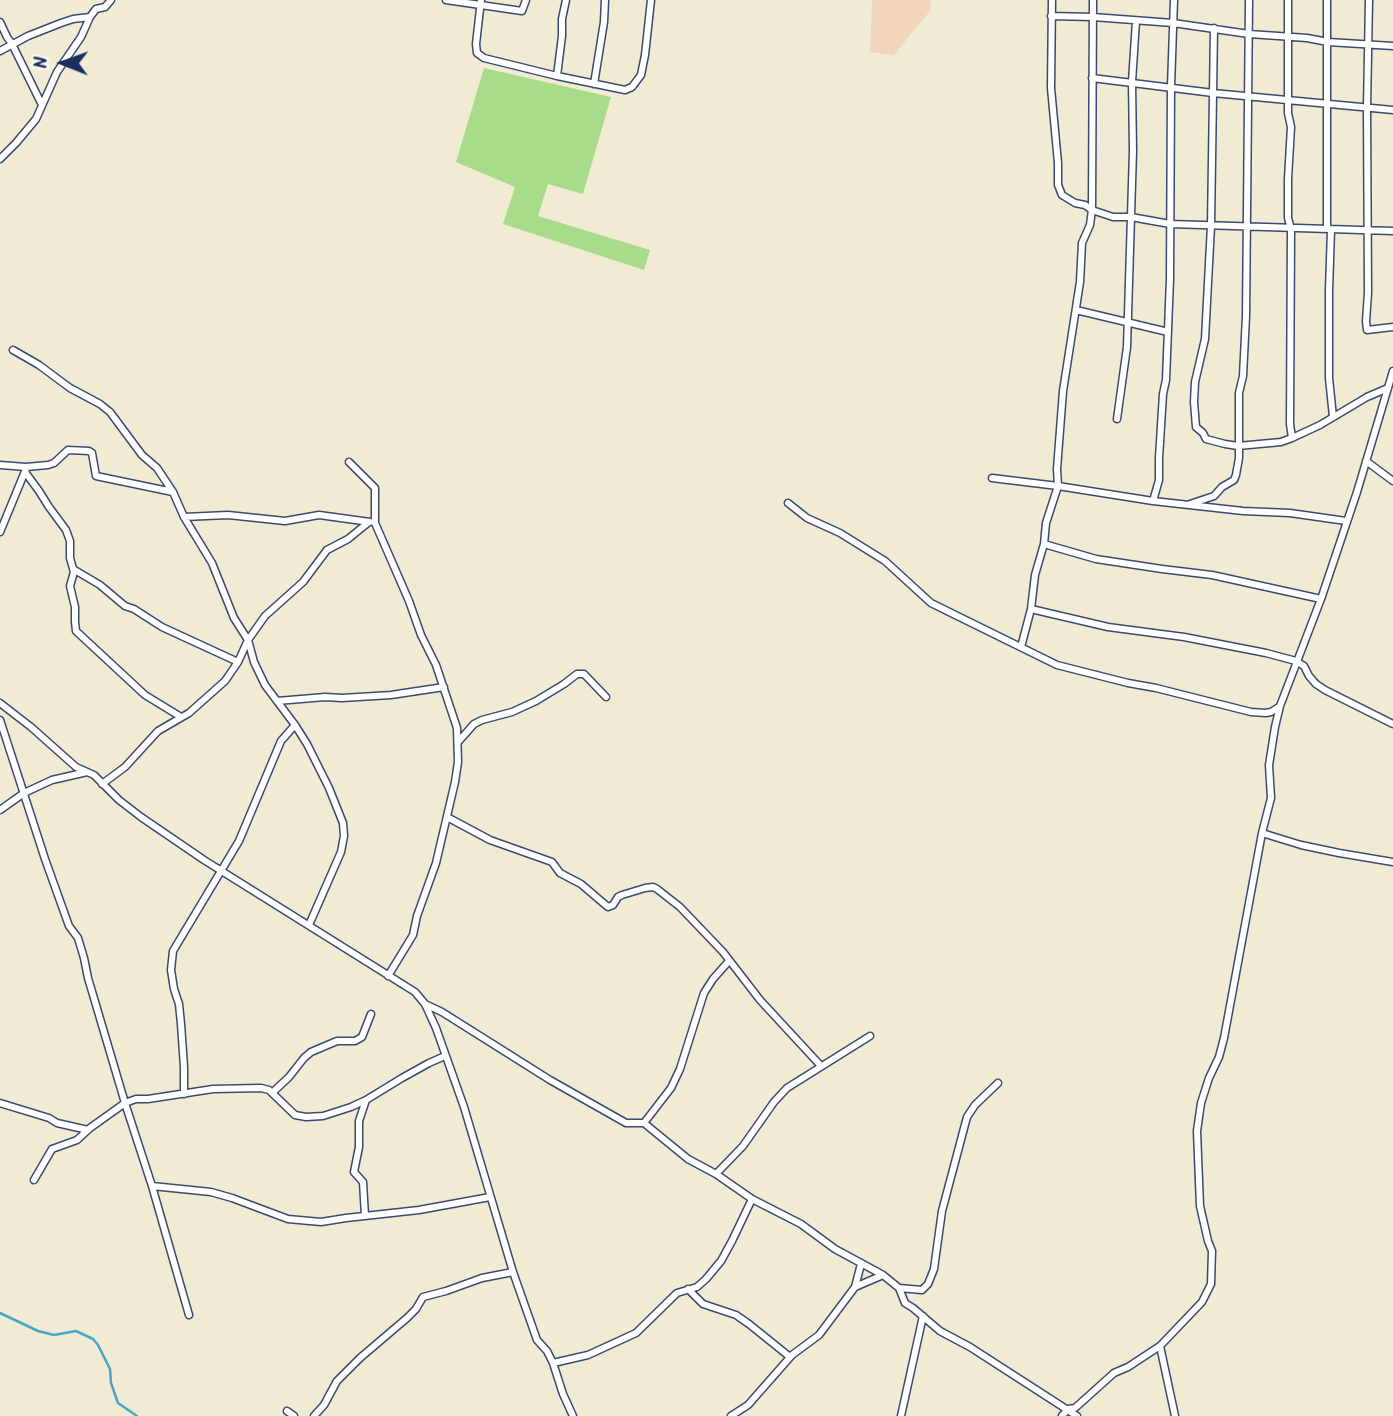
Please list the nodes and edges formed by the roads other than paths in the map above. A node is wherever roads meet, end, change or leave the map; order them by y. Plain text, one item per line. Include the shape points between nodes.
1 (111, 0) edge
2 (446, 0) edge
3 (526, 0) edge
4 (566, 0) edge
5 (605, 0) edge
6 (651, 0) edge
7 (1052, 0) edge
8 (1093, 0) edge
9 (1174, 0) edge
10 (1250, 0) edge
11 (1288, 0) edge
12 (1327, 0) edge
13 (1369, 0) edge
14 (481, 2) edge
15 (1051, 16) junction
16 (90, 17) junction
17 (1093, 17) junction
18 (1136, 21) junction
19 (0, 22) edge
20 (1173, 23) junction
21 (1214, 28) junction
22 (1249, 33) junction
23 (1287, 37) junction
24 (1328, 42) junction
25 (12, 44) junction
26 (1368, 44) junction
27 (1393, 46) edge
28 (0, 51) edge
29 (557, 76) junction
30 (1092, 78) junction
31 (1132, 82) junction
32 (594, 84) junction
33 (1171, 87) junction
34 (1213, 93) junction
35 (1248, 97) junction
36 (1288, 101) junction
37 (1327, 103) junction
38 (42, 105) junction
39 (1367, 108) junction
40 (1393, 110) edge
41 (0, 159) edge
42 (1092, 210) junction
43 (1131, 217) junction
44 (1170, 224) junction
45 (1211, 226) junction
46 (1247, 228) junction
47 (1291, 229) junction
48 (1331, 230) junction
49 (1368, 230) junction
50 (1393, 231) edge
51 (1076, 310) junction
52 (1127, 323) junction
53 (1393, 327) edge
54 (1168, 332) junction
55 (13, 350) dead end
56 (1393, 370) edge
57 (1388, 388) junction
58 (1333, 417) junction
59 (1117, 419) dead end
60 (1292, 438) junction
61 (1238, 446) junction
62 (1366, 461) junction
63 (349, 462) dead end
64 (0, 465) edge
65 (26, 470) junction
66 (992, 478) dead end
67 (1393, 481) edge
68 (1058, 486) junction
69 (173, 492) junction
70 (1153, 501) junction
71 (788, 503) dead end
72 (1190, 504) junction
73 (184, 517) junction
74 (1346, 521) junction
75 (372, 523) junction
76 (0, 531) edge
77 (1044, 544) junction
78 (73, 569) junction
79 (1321, 599) junction
80 (1031, 609) junction
81 (248, 640) junction
82 (1021, 647) junction
83 (1296, 661) junction
84 (238, 662) junction
85 (444, 687) junction
86 (606, 696) dead end
87 (277, 701) junction
88 (0, 703) edge
89 (1280, 706) junction
90 (181, 717) junction
91 (0, 720) edge
92 (1393, 724) edge
93 (295, 725) junction
94 (458, 742) junction
95 (87, 772) junction
96 (102, 784) junction
97 (24, 793) junction
98 (0, 810) edge
99 (447, 817) junction
100 (1262, 834) junction
101 (1393, 862) edge
102 (222, 871) junction
103 (309, 925) junction
104 (729, 961) junction
105 (388, 976) junction
106 (425, 1004) junction
107 (371, 1014) dead end
108 (870, 1035) dead end
109 (445, 1056) junction
110 (821, 1066) junction
111 (999, 1083) dead end
112 (272, 1093) junction
113 (184, 1094) junction
114 (366, 1100) junction
115 (0, 1103) edge
116 (125, 1103) junction
117 (644, 1123) junction
118 (88, 1130) junction
119 (716, 1174) junction
120 (34, 1180) dead end
121 (152, 1186) junction
122 (490, 1197) junction
123 (752, 1199) junction
124 (365, 1216) junction
125 (861, 1264) junction
126 (513, 1272) junction
127 (883, 1275) junction
128 (855, 1287) junction
129 (898, 1288) junction
130 (688, 1289) junction
131 (189, 1315) dead end
132 (923, 1316) junction
133 (1160, 1346) junction
134 (790, 1357) junction
135 (553, 1363) junction
136 (1068, 1409) junction
137 (286, 1411) dead end
138 (294, 1416) edge
139 (314, 1416) edge
140 (573, 1416) edge
141 (731, 1416) edge
142 (901, 1416) edge
143 (1062, 1416) edge
144 (1077, 1416) edge
145 (1175, 1416) edge

1 - 16 street
2 - 14 street
3 - 14 street via 522,10
4 - 29 street
5 - 32 street
6 - 32 street via 645,55 636,83 625,90
7 - 15 street
8 - 17 street
9 - 20 street
10 - 22 street
11 - 23 street
12 - 24 street
13 - 26 street
14 - 29 street via 477,53
15 - 17 street
15 - 42 street via 1058,184 1062,195
16 - 25 street via 61,23
16 - 38 street
17 - 18 street
17 - 30 street
18 - 20 street
18 - 31 street
19 - 25 street
20 - 21 street
20 - 33 street
21 - 22 street
21 - 34 street
22 - 23 street
22 - 35 street
23 - 24 street
23 - 36 street
24 - 26 street
24 - 37 street
25 - 28 street
25 - 38 street
26 - 27 street
26 - 39 street
29 - 32 street
30 - 31 street
30 - 42 street
31 - 33 street
31 - 43 street
33 - 34 street
33 - 44 street
34 - 35 street
34 - 45 street
35 - 36 street
35 - 46 street
36 - 37 street
36 - 47 street
37 - 39 street
37 - 48 street via 1327,227
38 - 41 street via 28,130
39 - 40 street
39 - 49 street
42 - 43 street
42 - 51 street via 1083,243
43 - 44 street
43 - 52 street
44 - 45 street
44 - 54 street
45 - 46 street
45 - 61 street via 1205,340 1195,382 1196,427 1206,439
46 - 47 street
46 - 61 street via 1246,342
47 - 48 street
47 - 60 street
48 - 49 street
48 - 58 street via 1329,378
49 - 50 street
49 - 53 street via 1367,330
51 - 52 street
51 - 68 street via 1063,391
52 - 54 street
52 - 59 street
54 - 70 street via 1159,480
55 - 69 street via 110,412
56 - 57 street
57 - 58 street
57 - 62 street
58 - 60 street
60 - 61 street
61 - 72 street via 1234,481 1214,496
62 - 67 street
62 - 74 street
63 - 75 street via 375,488
64 - 65 street
65 - 69 street via 48,466 68,450 89,451 96,476
65 - 76 street
65 - 78 street via 65,527
66 - 68 street
68 - 70 street
68 - 77 street
69 - 73 street
70 - 72 street
71 - 82 street via 885,561 931,603
72 - 74 street
73 - 75 street via 228,515 285,521 319,515
73 - 81 street
74 - 79 street
75 - 81 street via 327,550
75 - 85 street
77 - 79 street via 1096,559 1212,575
77 - 80 street
78 - 84 street via 162,627
78 - 90 street via 70,586 76,631 145,695
79 - 83 street
80 - 82 street
80 - 83 street
81 - 84 street
81 - 87 street via 254,662
82 - 89 street via 1057,665 1251,712 1271,712
83 - 89 street
83 - 92 street via 1325,690
84 - 90 street via 225,681
85 - 87 street via 391,695
85 - 94 street
86 - 94 street via 584,674 577,674 536,701 474,724
87 - 93 street
88 - 95 street
89 - 100 street via 1269,765 1271,798
90 - 96 street via 158,731
91 - 97 street
93 - 102 street via 281,741
93 - 103 street via 329,788 344,836
94 - 99 street
95 - 96 street
95 - 97 street
96 - 102 street via 141,817
97 - 98 street
97 - 116 street via 69,926 78,938
99 - 104 street via 490,840 552,862 560,873 608,907 622,895 657,889 680,907
99 - 105 street via 413,935
100 - 101 street
100 - 133 street via 1224,1038 1197,1131 1200,1206 1212,1251 1211,1284 1202,1302
102 - 103 street
102 - 113 street via 172,958
103 - 105 street
104 - 110 street
104 - 117 street via 704,993 671,1088
105 - 106 street via 415,992
106 - 109 street
106 - 117 street via 626,1123
107 - 112 street via 362,1037 312,1052
108 - 110 street
109 - 114 street
109 - 122 street
110 - 119 street via 787,1088
111 - 129 street via 967,1117 942,1211 929,1284 919,1291
112 - 113 street via 261,1088
112 - 114 street via 299,1117 323,1116
113 - 116 street
114 - 124 street via 354,1172 363,1182
115 - 118 street
116 - 118 street
116 - 121 street
117 - 119 street
118 - 120 street via 52,1149
119 - 123 street
121 - 124 street via 211,1192 288,1219 321,1222
121 - 131 street
122 - 124 street
122 - 126 street
123 - 125 street via 801,1224
123 - 130 street via 721,1261 697,1287
125 - 127 street
125 - 128 street
126 - 135 street via 537,1340
126 - 139 street via 424,1297 337,1381
127 - 128 street
127 - 129 street
128 - 134 street via 819,1335
129 - 132 street via 905,1303
130 - 134 street via 703,1304 736,1315
130 - 135 street via 677,1293 636,1333 588,1355
132 - 136 street
132 - 142 street
133 - 136 street via 1114,1373 1075,1408
133 - 145 street
134 - 141 street via 755,1399
135 - 140 street
136 - 143 street
136 - 144 street
137 - 138 street

